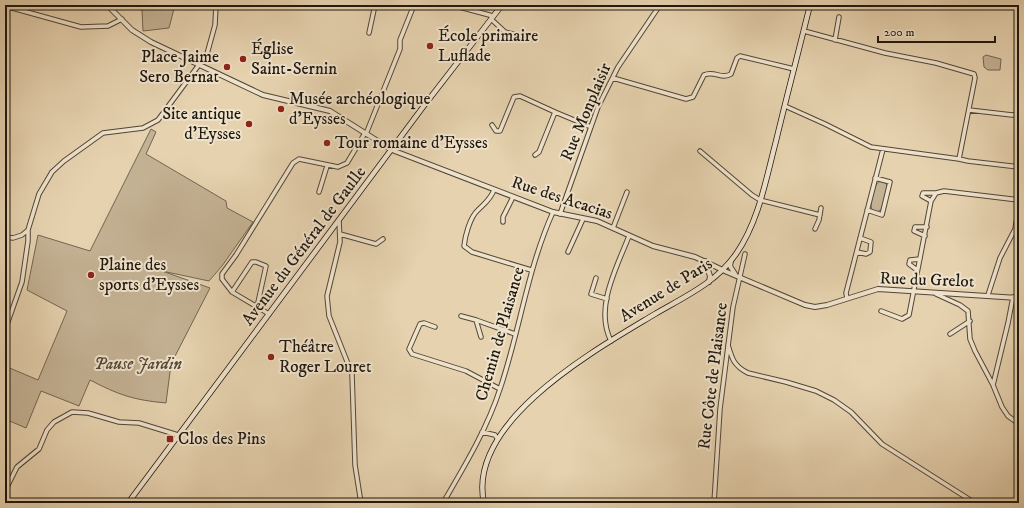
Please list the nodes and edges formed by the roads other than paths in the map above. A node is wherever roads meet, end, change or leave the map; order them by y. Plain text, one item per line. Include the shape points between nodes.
1 (107, 5) edge
2 (216, 5) edge
3 (375, 5) edge
4 (414, 5) edge
5 (452, 5) edge
6 (502, 5) edge
7 (660, 5) edge
8 (810, 5) edge
9 (5, 6) edge
10 (492, 17) junction
11 (839, 17) dead end
12 (122, 19) junction
13 (804, 31) junction
14 (369, 33) dead end
15 (533, 39) dead end
16 (835, 40) junction
17 (200, 65) junction
18 (794, 69) junction
19 (613, 78) junction
20 (785, 106) junction
21 (969, 110) junction
22 (555, 112) junction
23 (1019, 114) edge
24 (492, 125) dead end
25 (591, 127) junction
26 (366, 134) junction
27 (883, 149) junction
28 (392, 150) junction
29 (700, 151) dead end
30 (535, 155) dead end
31 (959, 159) junction
32 (327, 166) junction
33 (1019, 167) edge
34 (875, 178) junction
35 (494, 190) junction
36 (319, 192) dead end
37 (627, 192) dead end
38 (936, 194) junction
39 (513, 197) junction
40 (760, 200) junction
41 (1019, 200) edge
42 (932, 201) junction
43 (1019, 206) edge
44 (821, 208) dead end
45 (867, 210) junction
46 (553, 212) junction
47 (560, 214) junction
48 (820, 215) junction
49 (583, 219) junction
50 (339, 220) junction
51 (503, 222) dead end
52 (927, 226) junction
53 (613, 228) junction
54 (815, 229) dead end
55 (28, 230) junction
56 (340, 234) junction
57 (629, 236) junction
58 (925, 236) junction
59 (5, 237) edge
60 (860, 238) junction
61 (383, 239) dead end
62 (568, 252) dead end
63 (856, 252) junction
64 (745, 254) dead end
65 (920, 259) junction
66 (705, 261) junction
67 (730, 261) junction
68 (531, 270) junction
69 (724, 270) junction
70 (918, 270) junction
71 (739, 277) junction
72 (596, 278) dead end
73 (709, 282) junction
74 (914, 291) junction
75 (232, 292) junction
76 (931, 292) junction
77 (988, 295) junction
78 (1013, 297) junction
79 (847, 298) junction
80 (1019, 298) edge
81 (607, 299) junction
82 (257, 307) junction
83 (881, 311) dead end
84 (269, 314) junction
85 (461, 316) dead end
86 (476, 320) junction
87 (970, 321) junction
88 (435, 327) dead end
89 (5, 330) edge
90 (515, 334) junction
91 (950, 334) dead end
92 (481, 337) dead end
93 (611, 341) junction
94 (728, 345) junction
95 (993, 385) junction
96 (500, 389) junction
97 (1019, 424) edge
98 (482, 432) junction
99 (178, 435) junction
100 (497, 438) junction
101 (5, 491) edge
102 (5, 496) edge
103 (10, 503) edge
104 (128, 503) edge
105 (361, 503) edge
106 (443, 503) edge
107 (484, 503) edge
108 (714, 503) edge
109 (975, 503) edge

1 - 12 street, Rue des Acacias
2 - 17 street via 213,37
3 - 14 street
4 - 26 street via 400,40 400,49
5 - 10 street
6 - 10 main road, Avenue du Général de Gaulle
7 - 19 street, Rue Monplaisir
8 - 13 main road, Avenue de Paris
9 - 12 street via 81,26 108,26
10 - 15 street via 505,32
10 - 28 main road, Avenue du Général de Gaulle
11 - 16 street
12 - 17 street, Rue des Acacias via 139,35
13 - 16 street
13 - 18 main road, Avenue de Paris
16 - 21 street via 971,72 975,78
17 - 26 street, Rue des Acacias via 263,95 330,111
17 - 55 street via 158,120 144,128 103,133 57,167 39,194
18 - 19 street via 740,56 731,74 725,77 712,73 704,74 693,96 686,98
18 - 20 main road, Avenue de Paris
19 - 25 street, Rue Monplaisir
20 - 27 street via 871,147
20 - 40 main road, Avenue de Paris
21 - 23 street
21 - 31 street
22 - 24 street via 520,96 514,97 500,131 496,131
22 - 25 street
22 - 30 street via 539,152
25 - 47 street, Rue Monplaisir
26 - 28 street, Rue des Acacias
26 - 32 street via 347,163 338,167
27 - 31 street
27 - 34 street
28 - 35 street, Rue des Acacias
28 - 50 main road, Avenue du Général de Gaulle
29 - 40 street
31 - 33 street
32 - 36 street
32 - 75 street via 299,159 293,163 222,274 222,279
34 - 45 street
34 - 45 street via 890,182 882,215
35 - 39 street, Rue des Acacias
35 - 68 street via 487,202 473,216 464,246 472,252
37 - 53 street
38 - 41 street via 944,191
38 - 42 street
38 - 42 street via 923,192 922,196
39 - 46 street, Rue des Acacias
39 - 51 street
40 - 48 street
40 - 67 main road, Avenue de Paris via 750,229
42 - 52 street
43 - 77 street via 1015,229 1000,258
44 - 48 street
45 - 60 street
46 - 47 street, Rue des Acacias
46 - 68 street, Chemin de Plaisance
47 - 49 street, Rue des Acacias
48 - 54 street
49 - 53 street, Rue des Acacias
49 - 62 street
50 - 56 street
50 - 84 main road, Avenue du Général de Gaulle
52 - 58 street
52 - 58 street via 915,227 914,231
53 - 57 street, Rue des Acacias
55 - 59 street via 13,238
55 - 89 street via 22,282
56 - 61 street via 376,244
56 - 105 street via 327,305 352,374 355,465
57 - 66 street, Rue des Acacias via 652,246
57 - 81 street
58 - 65 street
60 - 63 street
60 - 63 street via 871,242 870,252
63 - 79 street via 846,292
64 - 71 street, Rue Côte de Plaisance
65 - 70 street
65 - 70 street via 910,260 909,264
66 - 69 street, Rue des Acacias
66 - 73 street via 710,276
67 - 69 main road, Avenue de Paris
67 - 71 street via 732,271
68 - 90 street, Chemin de Plaisance
69 - 71 street, Rue du Grelot
69 - 73 main road, Avenue de Paris
70 - 74 street
71 - 79 street, Rue du Grelot via 810,306 821,307
71 - 94 street, Rue Côte de Plaisance
72 - 81 street via 591,294
73 - 93 main road, Avenue de Paris
74 - 76 street, Rue du Grelot
74 - 79 street, Rue du Grelot via 878,289
74 - 83 street via 907,317 902,319
75 - 82 street
75 - 82 street via 252,262 266,266
76 - 77 street, Rue du Grelot
76 - 87 street via 960,304 968,311
77 - 78 street, Rue du Grelot
78 - 80 street, Rue du Grelot
78 - 95 street
81 - 93 street via 605,325
82 - 84 street
84 - 99 main road, Avenue du Général de Gaulle
85 - 86 street
86 - 90 street
86 - 92 street
87 - 91 street
87 - 95 street via 970,339
88 - 96 street via 420,324 409,350 412,354 466,372
90 - 96 street, Chemin de Plaisance
93 - 100 main road, Avenue de Paris via 577,363 533,398
94 - 108 street, Rue Côte de Plaisance via 717,432
94 - 109 street via 733,362 739,368 748,373 816,391 834,400 882,444
95 - 97 street via 1008,416
96 - 98 street, Chemin de Plaisance
98 - 100 street via 495,435
98 - 106 street, Chemin de Plaisance
99 - 101 street via 139,423 119,422 88,413 72,412 54,422 39,448 17,467
99 - 104 main road, Avenue du Général de Gaulle
100 - 107 main road, Avenue de Paris via 484,469
102 - 103 street

